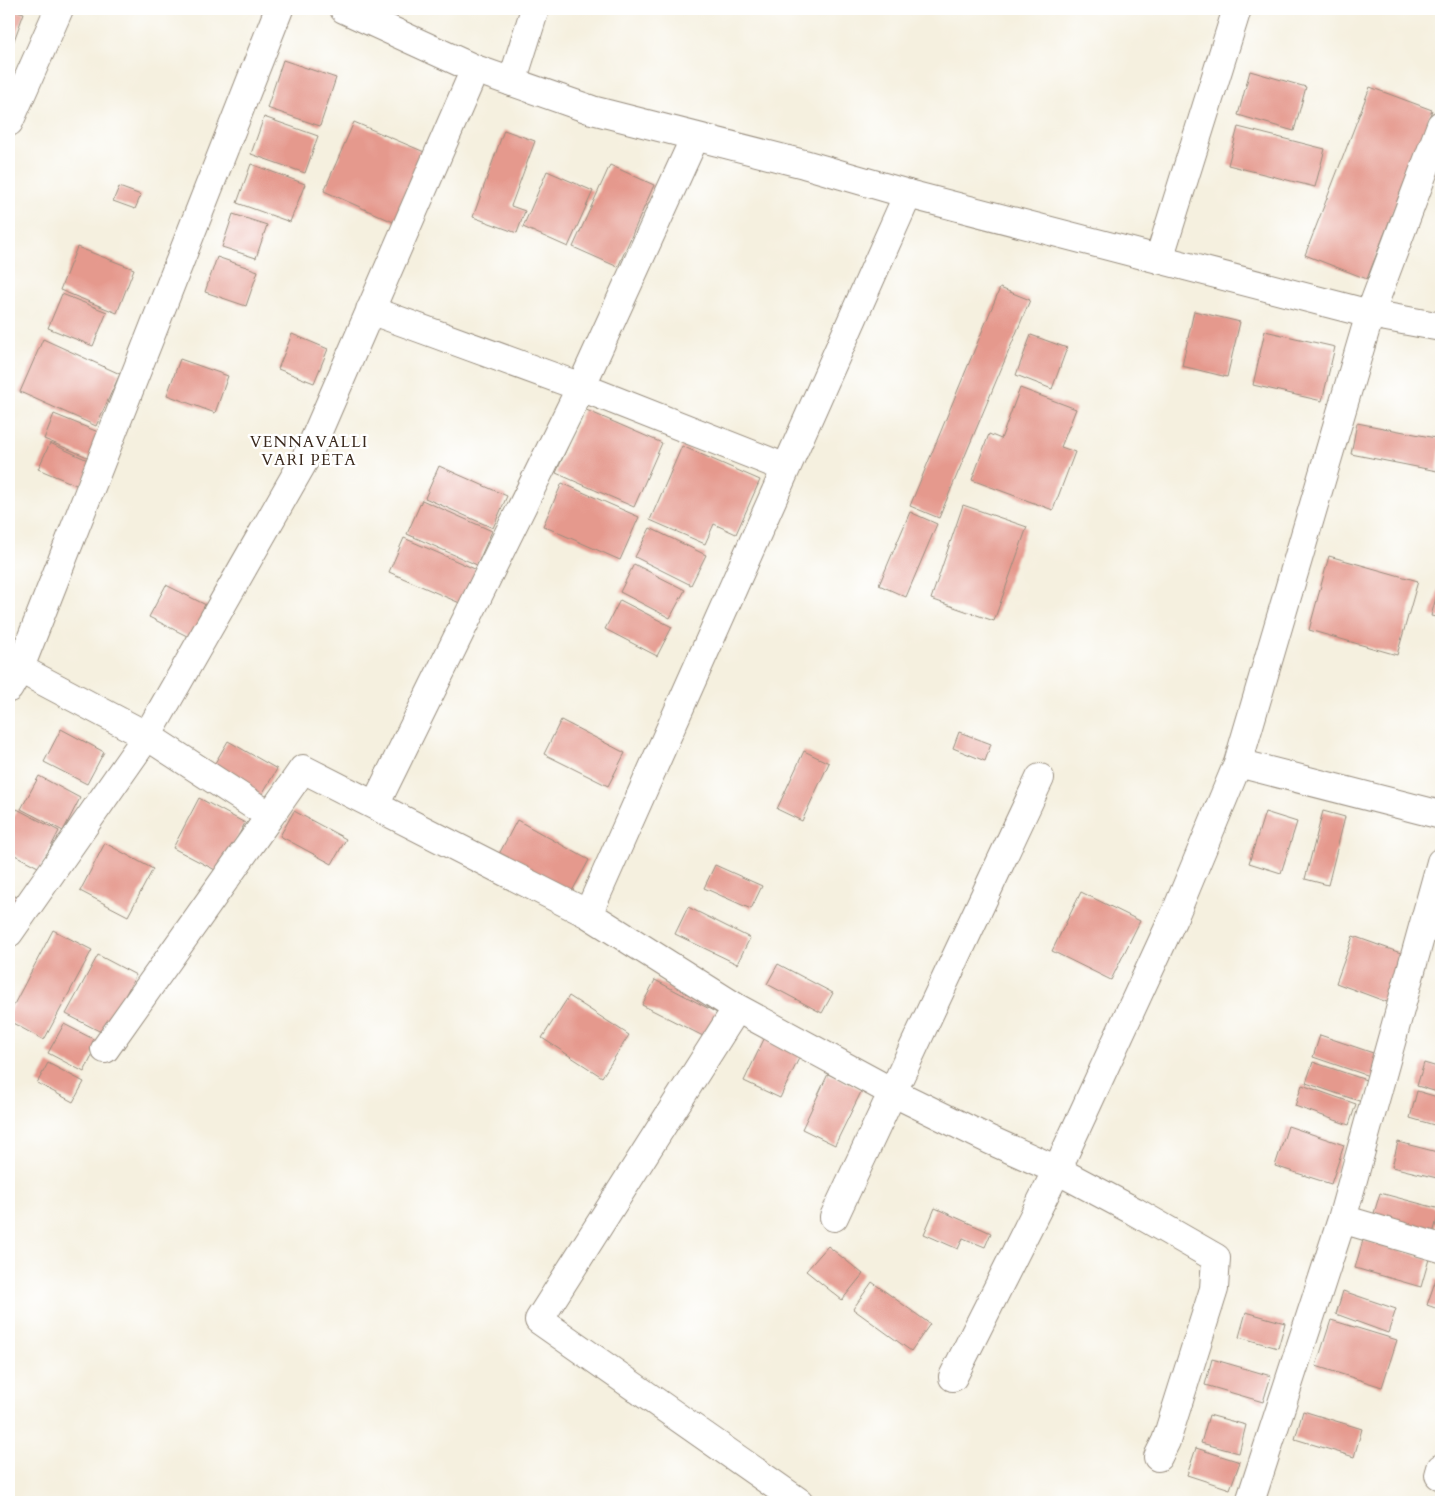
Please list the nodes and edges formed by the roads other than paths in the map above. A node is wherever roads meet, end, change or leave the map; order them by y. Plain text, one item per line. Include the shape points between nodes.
1 (59, 9) edge
2 (279, 9) edge
3 (345, 9) edge
4 (535, 9) edge
5 (1237, 9) edge
6 (475, 69) junction
7 (512, 82) junction
8 (9, 122) edge
9 (1441, 125) edge
10 (695, 136) junction
11 (908, 194) junction
12 (1159, 259) junction
13 (370, 310) junction
14 (1370, 314) junction
15 (1441, 327) edge
16 (581, 387) junction
17 (786, 468) junction
18 (12, 673) edge
19 (147, 736) junction
20 (1238, 763) junction
21 (1040, 778) dead end
22 (375, 805) junction
23 (1441, 815) edge
24 (270, 816) junction
25 (1441, 862) edge
26 (588, 914) junction
27 (9, 933) edge
28 (737, 1008) junction
29 (105, 1049) dead end
30 (892, 1092) junction
31 (1057, 1170) junction
32 (834, 1217) dead end
33 (1342, 1219) junction
34 (1441, 1248) edge
35 (953, 1377) dead end
36 (1158, 1457) dead end
37 (799, 1502) edge
38 (1250, 1502) edge

1 - 8 street
2 - 18 street
3 - 6 street
4 - 7 street
5 - 12 street
6 - 7 street
6 - 13 street
7 - 10 street via 592,110
9 - 14 street
10 - 11 street
10 - 16 street
11 - 12 street
11 - 17 street
12 - 14 street
13 - 16 street
13 - 19 street via 309,452
14 - 15 street
14 - 20 street
16 - 17 street
16 - 22 street
17 - 26 street
18 - 19 street
19 - 24 street
19 - 27 street
20 - 23 street
20 - 31 street via 1176,912
21 - 30 street
22 - 24 street via 303,769
22 - 26 street
24 - 29 street
25 - 33 street
26 - 28 street
28 - 30 street
28 - 37 street via 539,1320
30 - 31 street
30 - 32 street
31 - 35 street
31 - 36 street via 1216,1258 1214,1289 1166,1441
33 - 34 street
33 - 38 street

